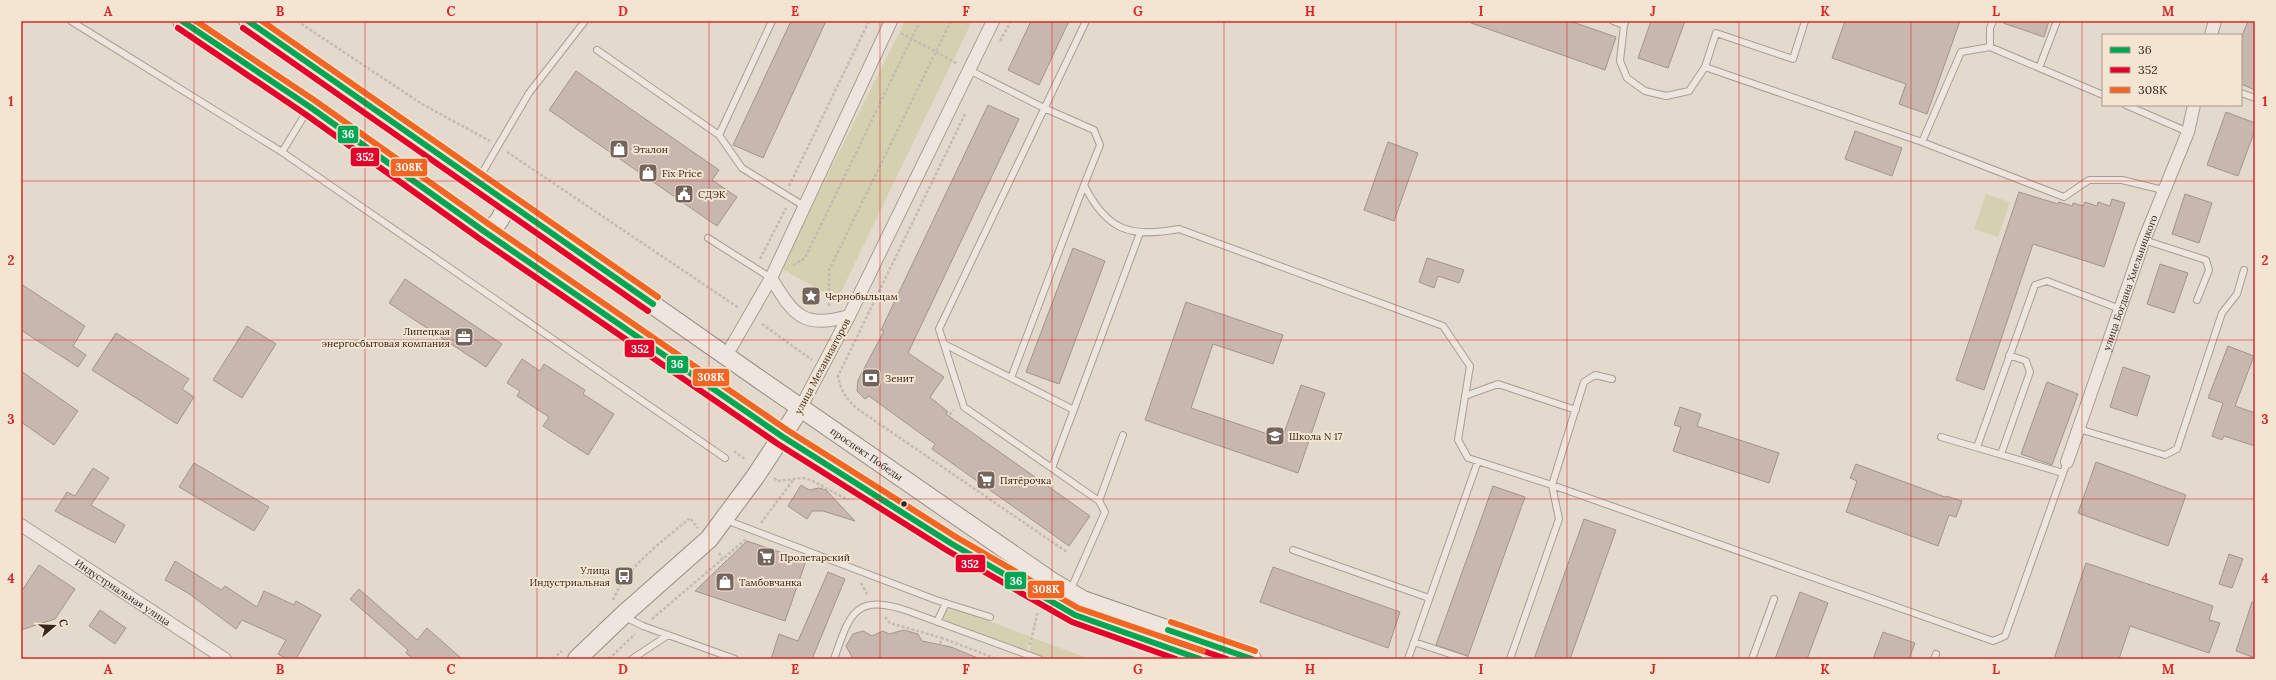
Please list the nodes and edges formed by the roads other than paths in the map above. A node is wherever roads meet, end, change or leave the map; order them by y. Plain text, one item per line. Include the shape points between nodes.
1 (71, 21) edge
2 (182, 21) edge
3 (248, 21) edge
4 (586, 21) edge
5 (772, 21) edge
6 (993, 21) edge
7 (1086, 21) edge
8 (1613, 21) edge
9 (1805, 21) edge
10 (1992, 21) edge
11 (2057, 21) edge
12 (2215, 21) edge
13 (890, 23) edge
14 (1625, 23) edge
15 (2210, 34) edge
16 (1990, 47) junction
17 (598, 50) dead end
18 (1705, 66) junction
19 (2039, 68) junction
20 (969, 70) junction
21 (2242, 93) edge
22 (2102, 95) edge
23 (2255, 98) edge
24 (2128, 106) edge
25 (2194, 106) edge
26 (310, 107) junction
27 (1044, 108) junction
28 (2188, 132) junction
29 (719, 135) junction
30 (1922, 142) junction
31 (282, 152) junction
32 (477, 180) junction
33 (1084, 185) junction
34 (2163, 190) junction
35 (506, 200) junction
36 (804, 206) junction
37 (486, 232) junction
38 (1140, 234) junction
39 (708, 238) dead end
40 (2144, 240) junction
41 (2244, 270) dead end
42 (771, 278) junction
43 (2197, 300) dead end
44 (2120, 309) junction
45 (849, 316) junction
46 (944, 344) junction
47 (2009, 355) junction
48 (726, 356) junction
49 (1011, 378) junction
50 (1612, 380) dead end
51 (1465, 396) junction
52 (801, 407) junction
53 (1074, 410) junction
54 (1576, 410) junction
55 (2078, 429) junction
56 (1122, 435) dead end
57 (783, 437) junction
58 (1941, 437) dead end
59 (1977, 447) junction
60 (2001, 454) junction
61 (725, 458) dead end
62 (1478, 461) junction
63 (2065, 467) junction
64 (1052, 468) junction
65 (1552, 485) junction
66 (1100, 501) junction
67 (724, 520) junction
68 (21, 525) edge
69 (1293, 550) dead end
70 (1069, 592) junction
71 (1429, 598) junction
72 (1774, 599) dead end
73 (946, 603) junction
74 (622, 616) junction
75 (990, 616) dead end
76 (937, 622) junction
77 (668, 635) junction
78 (1414, 642) junction
79 (225, 659) edge
80 (577, 659) edge
81 (632, 659) edge
82 (735, 659) edge
83 (834, 659) edge
84 (1039, 659) edge
85 (1200, 659) edge
86 (1252, 659) edge
87 (1408, 659) edge
88 (1465, 659) edge
89 (1510, 659) edge
90 (1752, 659) edge

1 - 31 lane
2 - 26 main road
3 - 32 main road, проспект Победы
4 - 32 lane via 529,93
5 - 29 lane
6 - 20 street, улица Механизаторов
7 - 27 lane
8 - 14 lane
9 - 18 lane via 1793,60 1716,33
10 - 16 lane
11 - 19 lane
12 - 15 street
13 - 36 street
14 - 18 lane via 1620,61 1627,78 1645,91 1666,96 1689,91
16 - 19 lane
16 - 30 lane via 1961,52
17 - 29 lane
18 - 30 lane
19 - 22 lane
20 - 27 lane
20 - 45 street, улица Механизаторов
21 - 23 lane
24 - 28 lane
25 - 28 street, улица Богдана Хмельницкого
26 - 31 lane
26 - 37 main road
27 - 33 lane via 1094,130 1100,145
27 - 46 lane via 939,329
28 - 34 street, улица Богдана Хмельницкого
29 - 36 lane via 742,168
30 - 34 lane via 2064,197 2089,180 2122,180
31 - 61 lane
32 - 35 main road, проспект Победы
33 - 38 lane via 1093,202 1105,216 1121,228
33 - 49 lane
34 - 40 street, улица Богдана Хмельницкого
35 - 37 main road via 500,220
35 - 48 main road, проспект Победы
36 - 42 street
37 - 57 main road
38 - 51 lane via 1179,229 1443,326 1470,366
38 - 53 lane
39 - 42 lane
40 - 43 lane via 2206,260 2209,270
40 - 44 street, улица Богдана Хмельницкого
41 - 55 lane via 2237,294 2222,313 2177,449 2165,455
42 - 45 street via 789,307 812,321 830,321
42 - 48 street
44 - 47 lane via 2047,281 2035,285
44 - 55 street, улица Богдана Хмельницкого
45 - 52 street, улица Механизаторов
46 - 49 lane
46 - 64 lane via 964,407
47 - 59 lane
47 - 60 lane via 2026,361 2030,372
48 - 52 main road, проспект Победы
49 - 53 lane
50 - 54 lane via 1595,375 1584,382
51 - 54 lane via 1498,384
51 - 62 lane via 1458,440 1468,458
52 - 57 main road, улица Механизаторов
52 - 70 main road, проспект Победы
53 - 64 lane
54 - 65 lane
55 - 63 street, улица Богдана Хмельницкого
56 - 66 lane
57 - 67 main road, улица Механизаторов
57 - 85 main road via 952,544 1075,615
58 - 59 lane
59 - 60 lane
60 - 63 lane
62 - 65 lane
62 - 71 lane
63 - 65 lane via 2005,636 1994,641
64 - 66 lane
65 - 89 lane via 1559,519
66 - 70 lane via 1105,512
67 - 73 lane
67 - 74 main road, улица Механизаторов via 709,539
68 - 79 street, Индустриальная улица
69 - 71 lane
70 - 86 main road, проспект Победы via 1083,600
71 - 78 lane
72 - 90 lane
73 - 75 lane
73 - 76 lane
74 - 77 lane
74 - 80 main road, улица Механизаторов
76 - 83 lane via 892,606 872,604 849,618
76 - 84 lane
77 - 81 lane
77 - 82 lane
78 - 87 lane
78 - 88 lane

